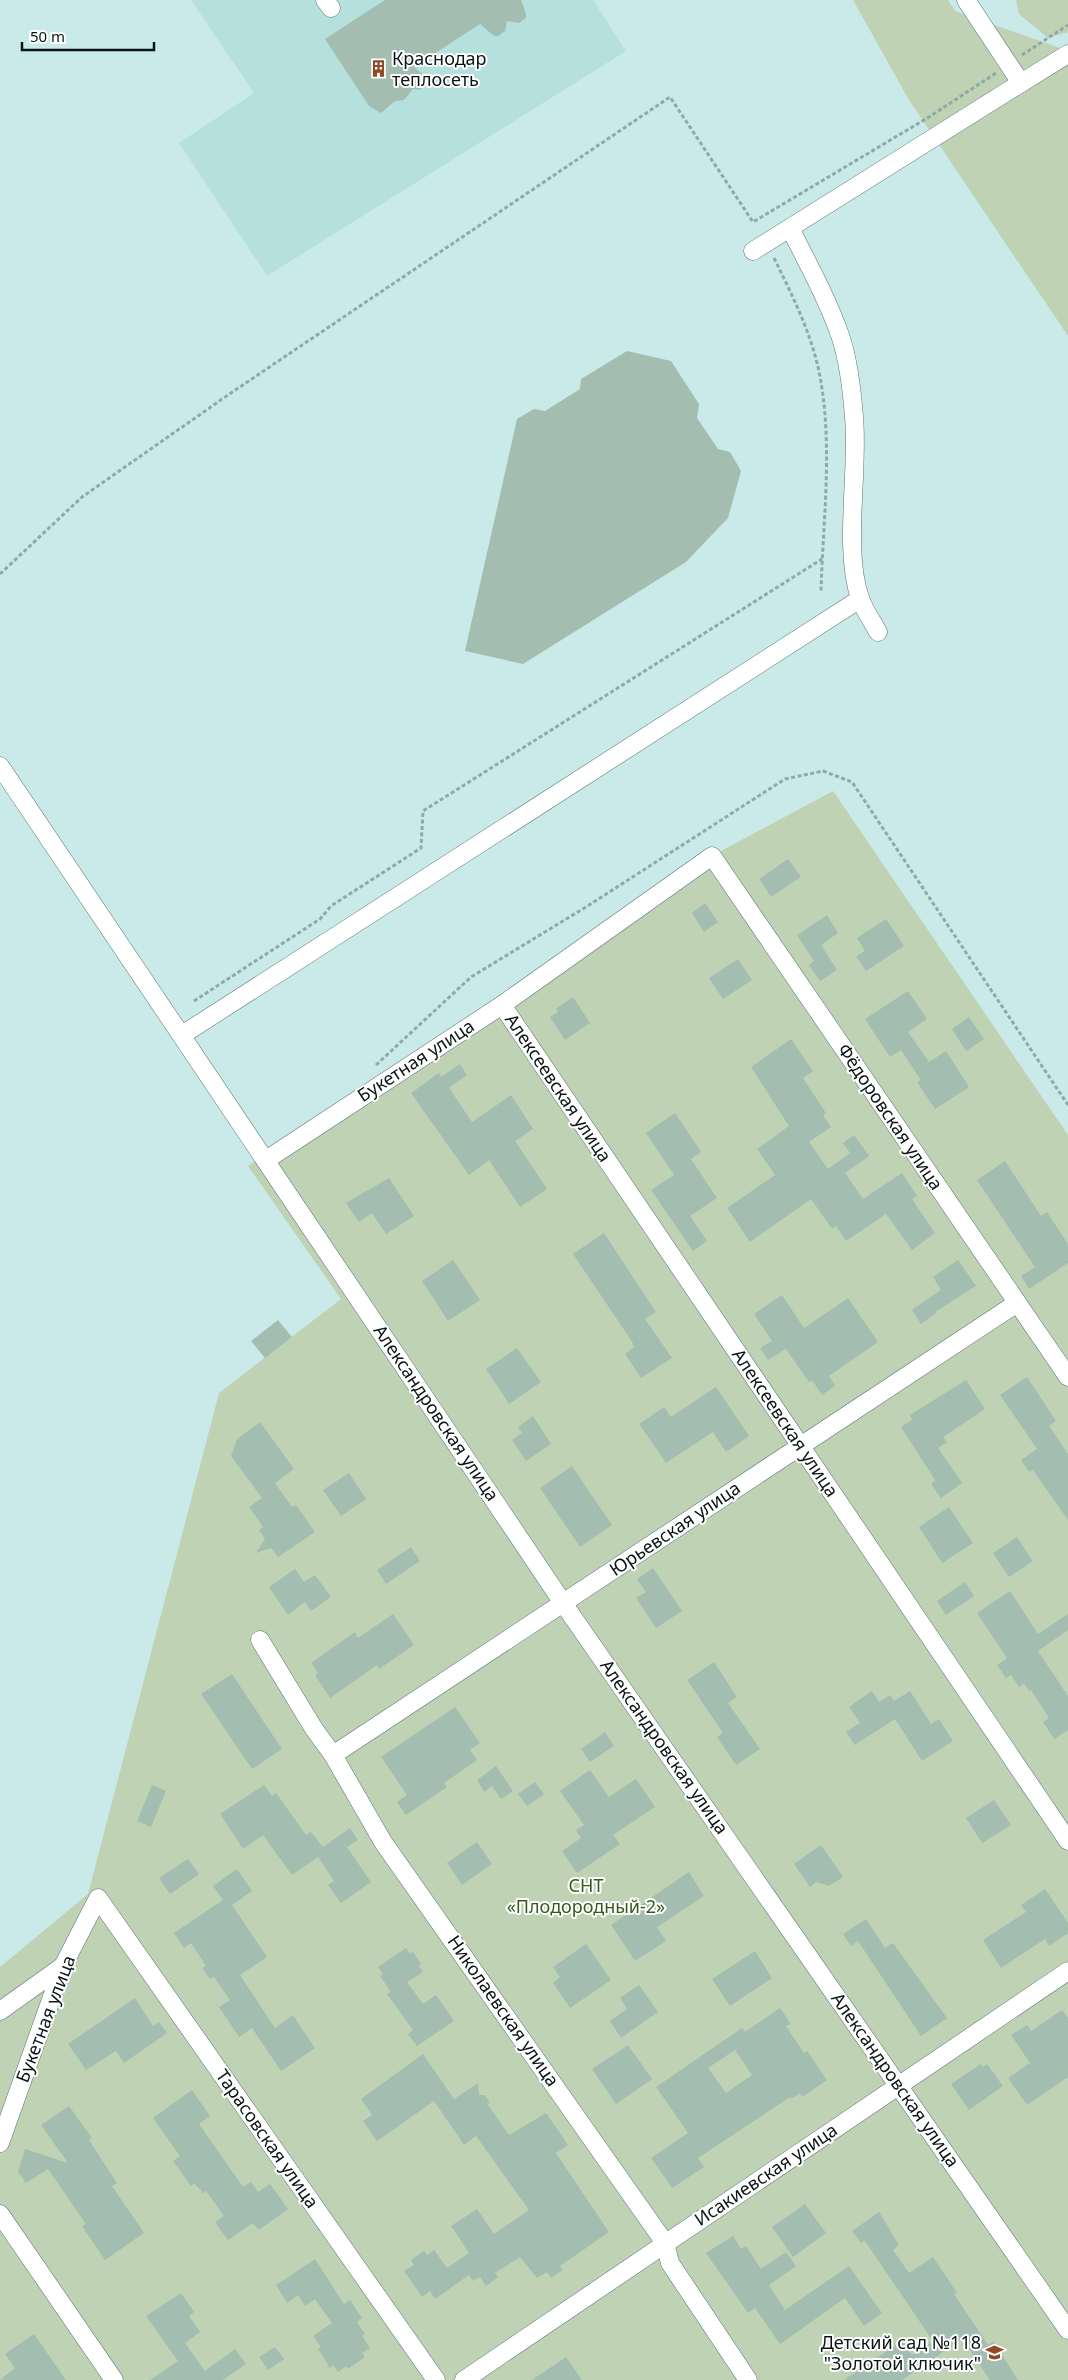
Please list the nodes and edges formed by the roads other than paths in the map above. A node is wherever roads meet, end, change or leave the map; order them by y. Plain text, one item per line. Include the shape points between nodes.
1 (966, 0) edge
2 (1068, 54) edge
3 (1021, 83) junction
4 (790, 228) junction
5 (753, 251) dead end
6 (860, 599) junction
7 (878, 632) dead end
8 (0, 766) edge
9 (712, 856) joint
10 (502, 1005) junction
11 (182, 1035) junction
12 (266, 1160) junction
13 (1017, 1303) junction
14 (1068, 1377) edge
15 (800, 1445) junction
16 (564, 1603) junction
17 (260, 1640) dead end
18 (333, 1756) junction
19 (1068, 1841) edge
20 (98, 1898) joint
21 (63, 1966) junction
22 (1068, 1971) edge
23 (0, 2011) edge
24 (898, 2085) junction
25 (0, 2143) edge
26 (0, 2214) edge
27 (665, 2243) junction
28 (1068, 2330) edge
29 (114, 2380) edge
30 (436, 2380) edge
31 (464, 2380) edge
32 (748, 2380) edge

1 - 3 street
2 - 3 street
3 - 4 street
4 - 5 street
4 - 6 street via 841,338 848,368 856,471 854,564
6 - 7 street
6 - 11 street
8 - 11 street, Александровская улица
9 - 10 street, Букетная улица
9 - 13 street, Фёдоровская улица
10 - 12 street, Букетная улица
10 - 15 street, Алексеевская улица
11 - 12 street, Александровская улица
12 - 16 street, Александровская улица
13 - 14 street, Фёдоровская улица
13 - 15 street, Юрьевская улица
15 - 16 street, Юрьевская улица
15 - 19 street, Алексеевская улица
16 - 18 street, Юрьевская улица
16 - 24 street, Александровская улица
17 - 18 street, Николаевская улица
18 - 27 street, Николаевская улица via 383,1842
20 - 21 street, Букетная улица
20 - 30 street, Тарасовская улица
21 - 23 street
21 - 25 street, Букетная улица
22 - 24 street, Исакиевская улица
24 - 27 street, Исакиевская улица
24 - 28 street, Александровская улица
26 - 29 street
27 - 31 street, Исакиевская улица
27 - 32 street, Николаевская улица via 670,2263

